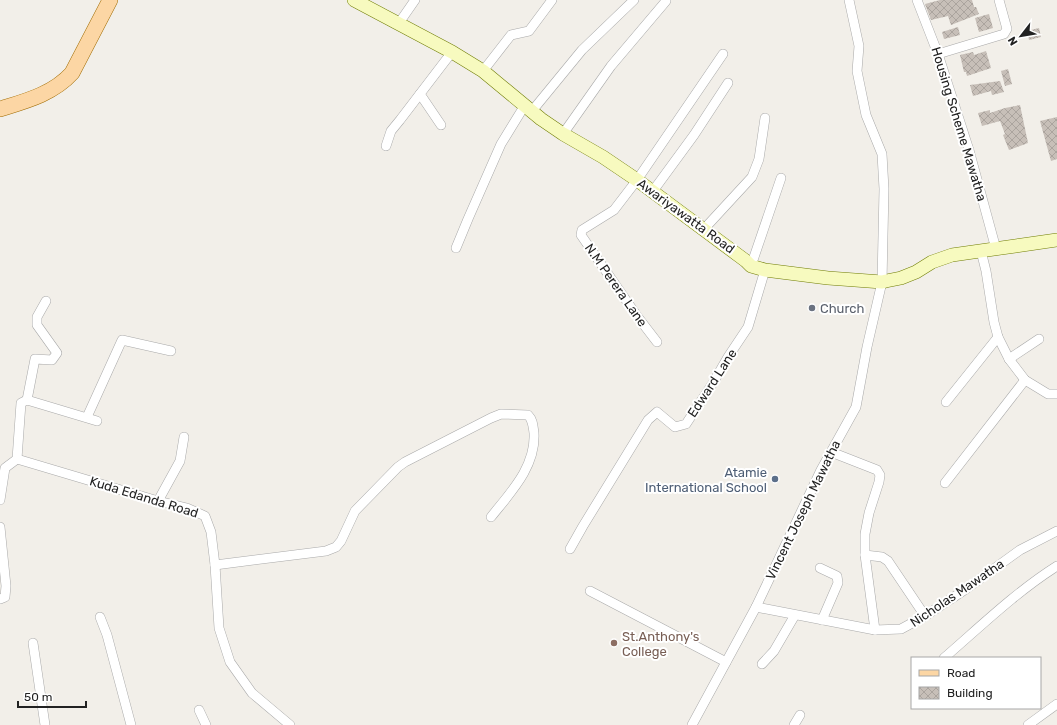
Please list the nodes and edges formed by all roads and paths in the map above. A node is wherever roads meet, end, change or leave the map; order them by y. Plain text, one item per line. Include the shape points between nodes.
1 (110, 0) edge
2 (354, 0) edge
3 (415, 0) edge
4 (552, 0) edge
5 (634, 0) edge
6 (849, 0) edge
7 (918, 0) edge
8 (999, 0) edge
9 (666, 1) dead end
10 (399, 23) junction
11 (452, 52) junction
12 (723, 54) dead end
13 (938, 54) junction
14 (483, 71) junction
15 (728, 83) dead end
16 (420, 94) junction
17 (528, 108) junction
18 (0, 109) edge
19 (765, 118) dead end
20 (441, 125) dead end
21 (563, 134) junction
22 (386, 146) dead end
23 (781, 178) dead end
24 (637, 180) junction
25 (653, 191) junction
26 (704, 229) junction
27 (1057, 240) edge
28 (456, 248) dead end
29 (996, 249) junction
30 (981, 251) junction
31 (751, 266) junction
32 (765, 270) junction
33 (882, 282) junction
34 (46, 301) dead end
35 (998, 337) junction
36 (1039, 339) dead end
37 (657, 342) dead end
38 (171, 351) dead end
39 (1009, 359) junction
40 (1025, 380) junction
41 (1057, 394) edge
42 (27, 400) junction
43 (946, 402) dead end
44 (87, 418) junction
45 (97, 421) dead end
46 (184, 437) dead end
47 (831, 452) junction
48 (17, 459) junction
49 (945, 484) dead end
50 (0, 500) edge
51 (158, 501) junction
52 (490, 517) dead end
53 (0, 527) edge
54 (1057, 531) edge
55 (570, 549) dead end
56 (865, 555) junction
57 (215, 566) junction
58 (1057, 566) edge
59 (820, 568) dead end
60 (590, 591) dead end
61 (0, 599) edge
62 (756, 606) junction
63 (795, 615) junction
64 (925, 616) junction
65 (100, 617) dead end
66 (822, 620) junction
67 (875, 630) junction
68 (33, 643) dead end
69 (945, 657) edge
70 (726, 662) junction
71 (762, 664) dead end
72 (1057, 704) edge
73 (199, 710) dead end
74 (800, 715) dead end
75 (45, 725) edge
76 (131, 725) edge
77 (206, 725) edge
78 (290, 725) edge
79 (692, 725) edge
80 (794, 725) edge
81 (1028, 725) edge

1 - 18 main road via 66,80 28,101
2 - 10 street, Awariyawatta Road
3 - 10 street
4 - 14 street via 529,31 511,35
5 - 17 street via 582,50
6 - 33 street, Vincent Joseph Mawatha via 859,46 857,71 866,115 882,154
7 - 13 street, Housing Scheme Mawatha
8 - 13 street via 1007,29 1004,34
9 - 21 street via 612,66
10 - 11 street, Awariyawatta Road
11 - 14 street, Awariyawatta Road
11 - 16 street
12 - 24 street, N.M Perera Lane
13 - 29 street, Housing Scheme Mawatha via 969,150
14 - 17 street, Awariyawatta Road
15 - 25 street
16 - 20 street
16 - 22 street via 390,131
17 - 21 street, Awariyawatta Road
17 - 28 street via 501,144
19 - 26 street via 759,159 752,177
21 - 24 street, Awariyawatta Road
23 - 31 street
24 - 25 street, Awariyawatta Road
24 - 37 street, N.M Perera Lane via 614,210 582,230 581,235
25 - 26 street, Awariyawatta Road
26 - 31 street, Awariyawatta Road
27 - 29 street, Awariyawatta Road
29 - 30 street, Awariyawatta Road
30 - 33 street, Awariyawatta Road via 952,255 901,278
30 - 35 street
31 - 32 street, Awariyawatta Road
32 - 33 street, Awariyawatta Road
32 - 55 street, Edward Lane via 748,327 686,424 675,427 657,412 648,420
33 - 47 street, Vincent Joseph Mawatha via 856,407
34 - 42 street via 37,317 37,325 57,353 52,360 35,359
35 - 39 street
35 - 43 street
36 - 39 street
38 - 44 street via 122,340
39 - 40 street
40 - 41 street via 1048,394
40 - 49 street
42 - 44 street
42 - 48 street via 21,403
44 - 45 street
46 - 51 street via 180,461
47 - 56 street via 877,470 880,475 865,534
47 - 62 street, Vincent Joseph Mawatha
48 - 50 street via 5,468
48 - 51 street, Kuda Edanda Road
51 - 57 street, Kuda Edanda Road via 187,508 205,516 211,532
52 - 57 street via 519,482 529,464 534,437 532,420 528,415 501,414 398,467 355,512 336,547 326,551
53 - 61 street via 6,586 5,597
54 - 64 street, Nicholas Mawatha via 1020,550
56 - 64 street via 882,557 888,561
56 - 67 street
57 - 78 street, Kuda Edanda Road via 219,628 230,662 252,693
58 - 69 street via 1041,576
59 - 66 street via 836,576 838,583
60 - 70 street
62 - 63 street, Nicholas Mawatha
62 - 70 street, Vincent Joseph Mawatha
63 - 66 street, Nicholas Mawatha
63 - 71 street via 774,652
64 - 67 street, Nicholas Mawatha via 901,629
65 - 76 street
66 - 67 street, Nicholas Mawatha
68 - 75 street
70 - 79 street, Vincent Joseph Mawatha
72 - 81 street
73 - 77 street
74 - 80 street

